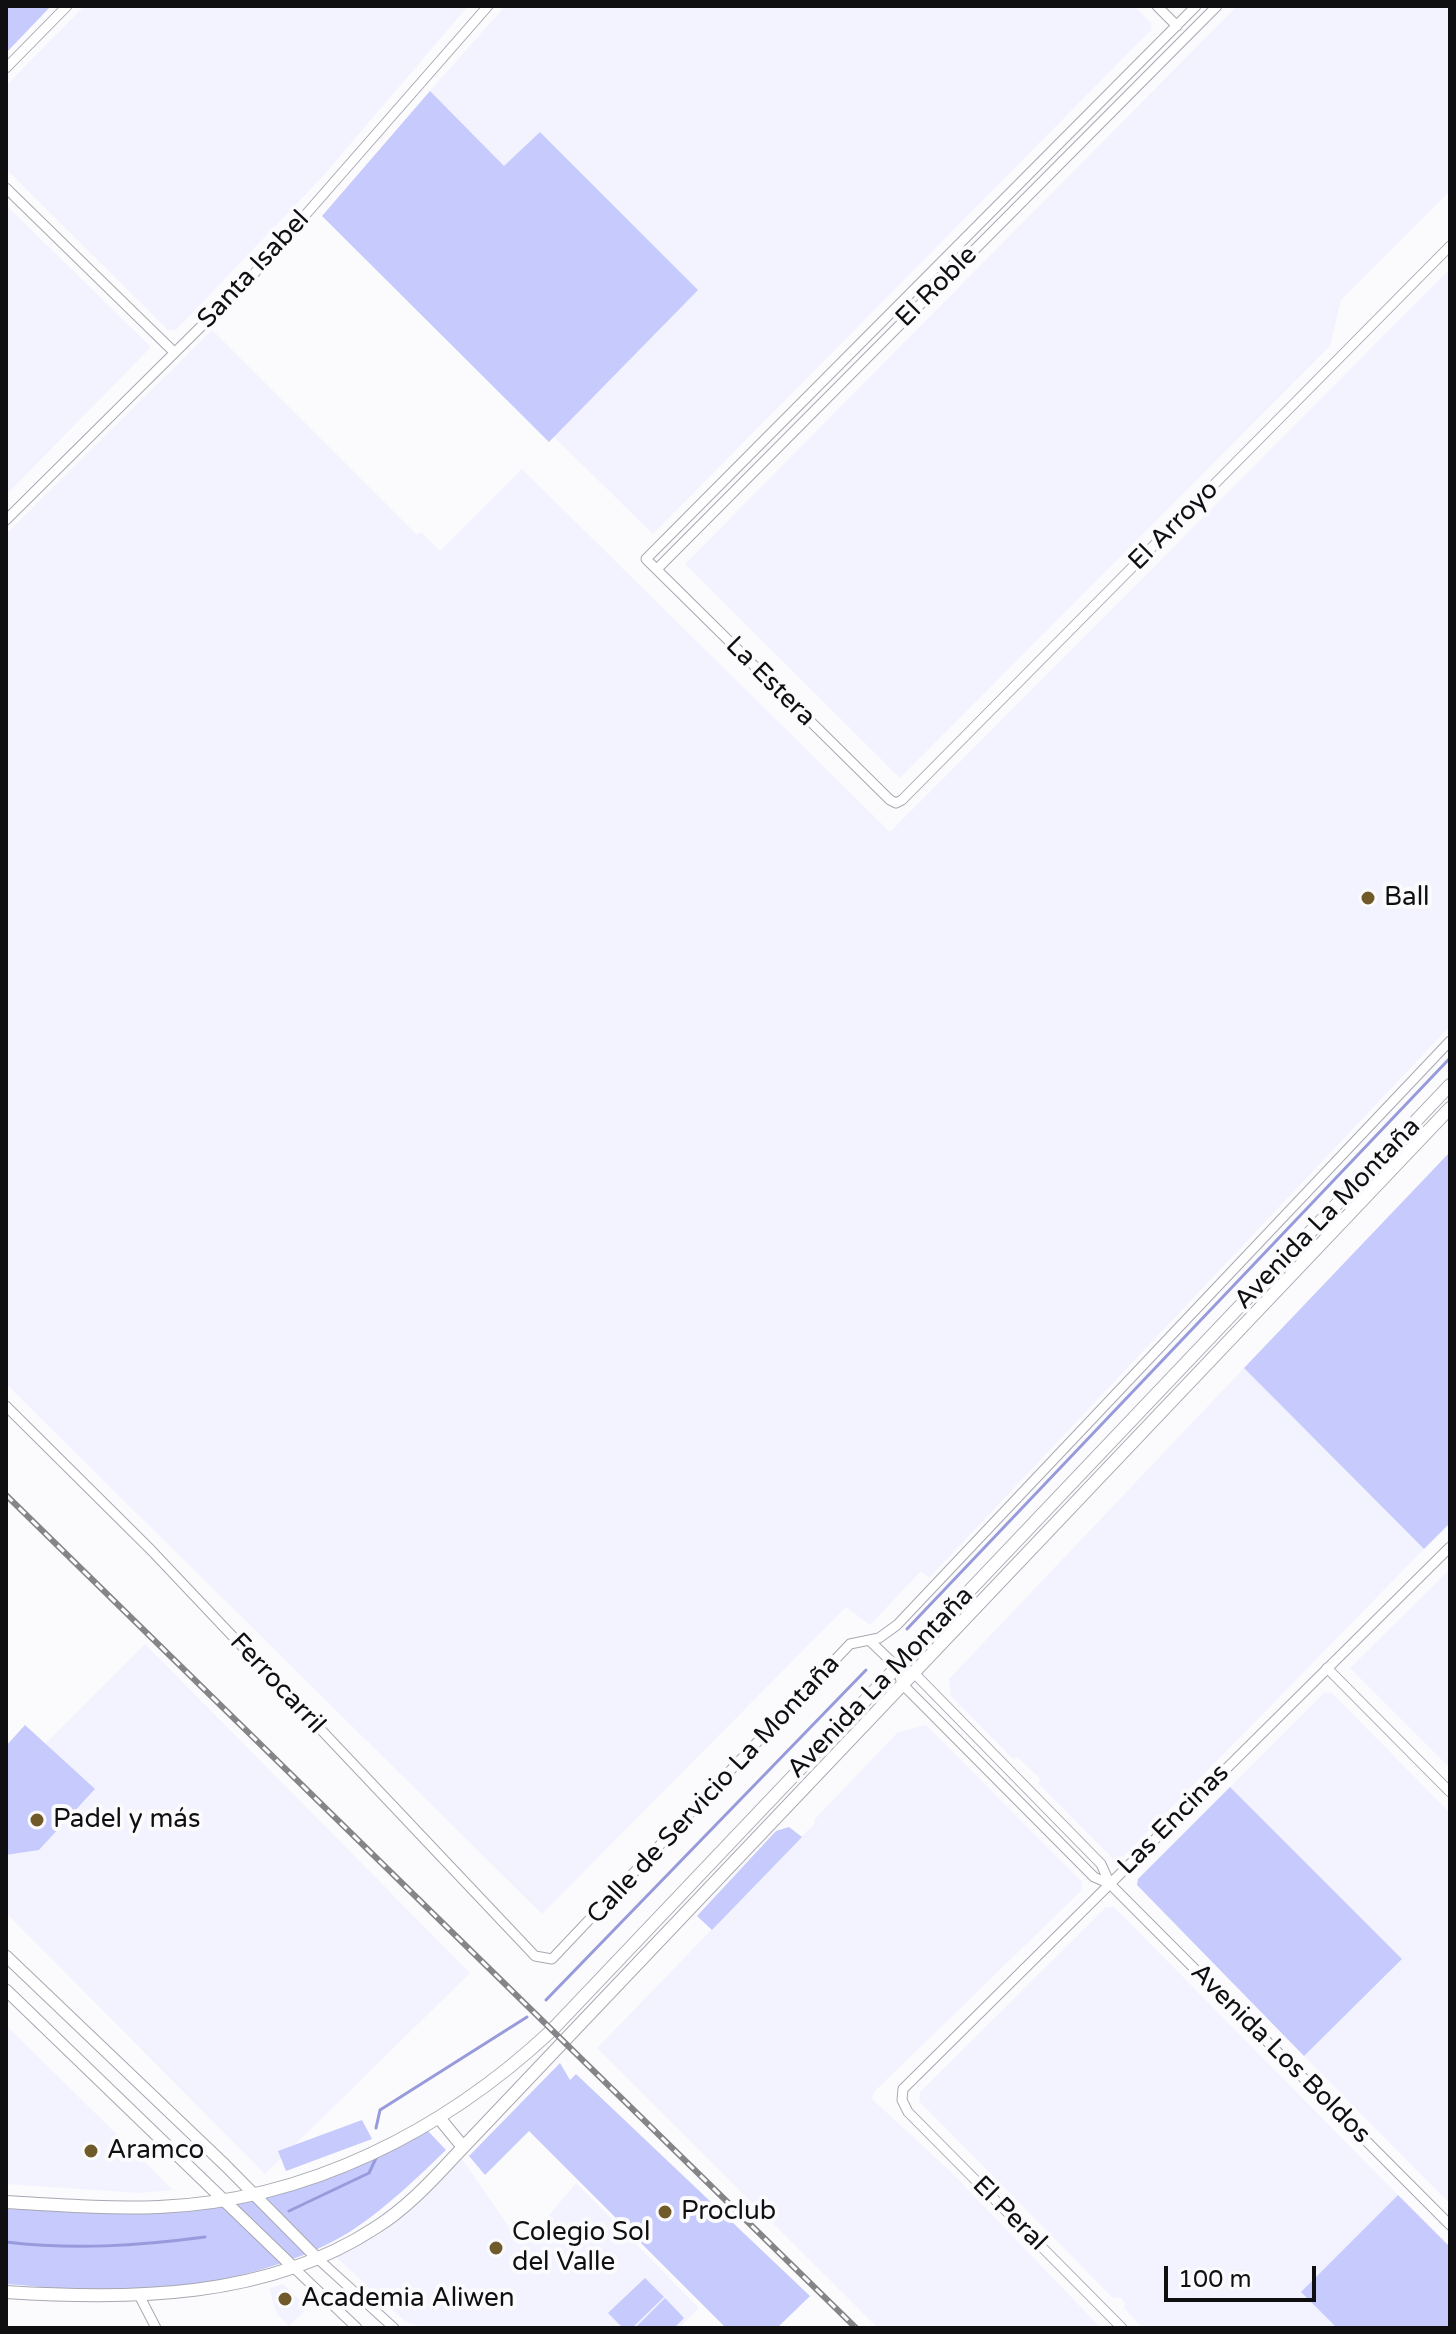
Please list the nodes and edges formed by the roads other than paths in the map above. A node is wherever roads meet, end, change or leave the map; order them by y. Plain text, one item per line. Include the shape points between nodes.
1 (67, 6) edge
2 (488, 6) edge
3 (1157, 6) edge
4 (1196, 6) edge
5 (1217, 6) edge
6 (1177, 26) junction
7 (6, 68) edge
8 (1060, 144) junction
9 (1070, 155) junction
10 (6, 188) edge
11 (1450, 246) edge
12 (174, 352) junction
13 (6, 520) edge
14 (646, 559) joint
15 (657, 569) junction
16 (896, 803) joint
17 (1450, 1041) edge
18 (1450, 1085) edge
19 (1450, 1108) edge
20 (6, 1406) edge
21 (1450, 1547) edge
22 (869, 1640) junction
23 (897, 1667) junction
24 (1327, 1668) junction
25 (913, 1672) junction
26 (902, 1684) junction
27 (1450, 1792) edge
28 (1110, 1884) junction
29 (6, 1956) edge
30 (547, 1960) joint
31 (6, 1990) edge
32 (901, 2096) joint
33 (440, 2119) junction
34 (463, 2147) junction
35 (252, 2193) junction
36 (224, 2199) junction
37 (6, 2202) edge
38 (1450, 2225) edge
39 (317, 2258) junction
40 (292, 2266) junction
41 (6, 2292) edge
42 (140, 2297) junction
43 (156, 2328) edge
44 (357, 2328) edge
45 (394, 2328) edge
46 (1122, 2328) edge

1 - 7 street
2 - 12 street, Santa Isabel via 252,276
3 - 6 street
4 - 6 street, El Roble
5 - 9 street, El Roble
6 - 8 street, El Roble
8 - 9 street
8 - 14 street, El Roble
9 - 15 street, El Roble
10 - 12 street
11 - 16 street, El Arroyo
12 - 13 street, Santa Isabel
14 - 15 street, La Estera
15 - 16 street, La Estera
17 - 22 street, Calle de Servicio La Montaña via 897,1625 887,1635
18 - 23 main road, Avenida La Montaña
19 - 25 main road, Avenida La Montaña
20 - 30 street, Ferrocarril via 151,1550 535,1956
21 - 24 street, Las Encinas
22 - 23 street, Avenida Los Boldos
22 - 30 street, Calle de Servicio La Montaña via 850,1644 560,1955
23 - 25 street, Avenida Los Boldos
23 - 26 street, Avenida Los Boldos
23 - 33 main road, Avenida La Montaña via 551,2031 497,2079
24 - 27 street
24 - 28 street, Las Encinas
25 - 26 main road, Avenida La Montaña
25 - 28 street, Avenida Los Boldos via 1101,1864
26 - 28 street, Avenida Los Boldos via 1094,1877
26 - 34 main road, Avenida La Montaña
28 - 32 street, Las Encinas
28 - 38 street, Avenida Los Boldos
29 - 35 street
31 - 36 street
32 - 46 street, El Peral via 908,2112
33 - 34 main road
33 - 35 main road, Avenida La Montaña via 351,2163
34 - 39 main road, Avenida La Montaña via 394,2214
35 - 36 main road, Avenida La Montaña
35 - 39 street
36 - 37 main road, Avenida La Montaña via 114,2208
36 - 40 street
39 - 40 main road, Avenida La Montaña
39 - 45 street
40 - 42 main road, Avenida La Montaña via 208,2289
40 - 44 street
41 - 42 main road, Avenida La Montaña
42 - 43 street

